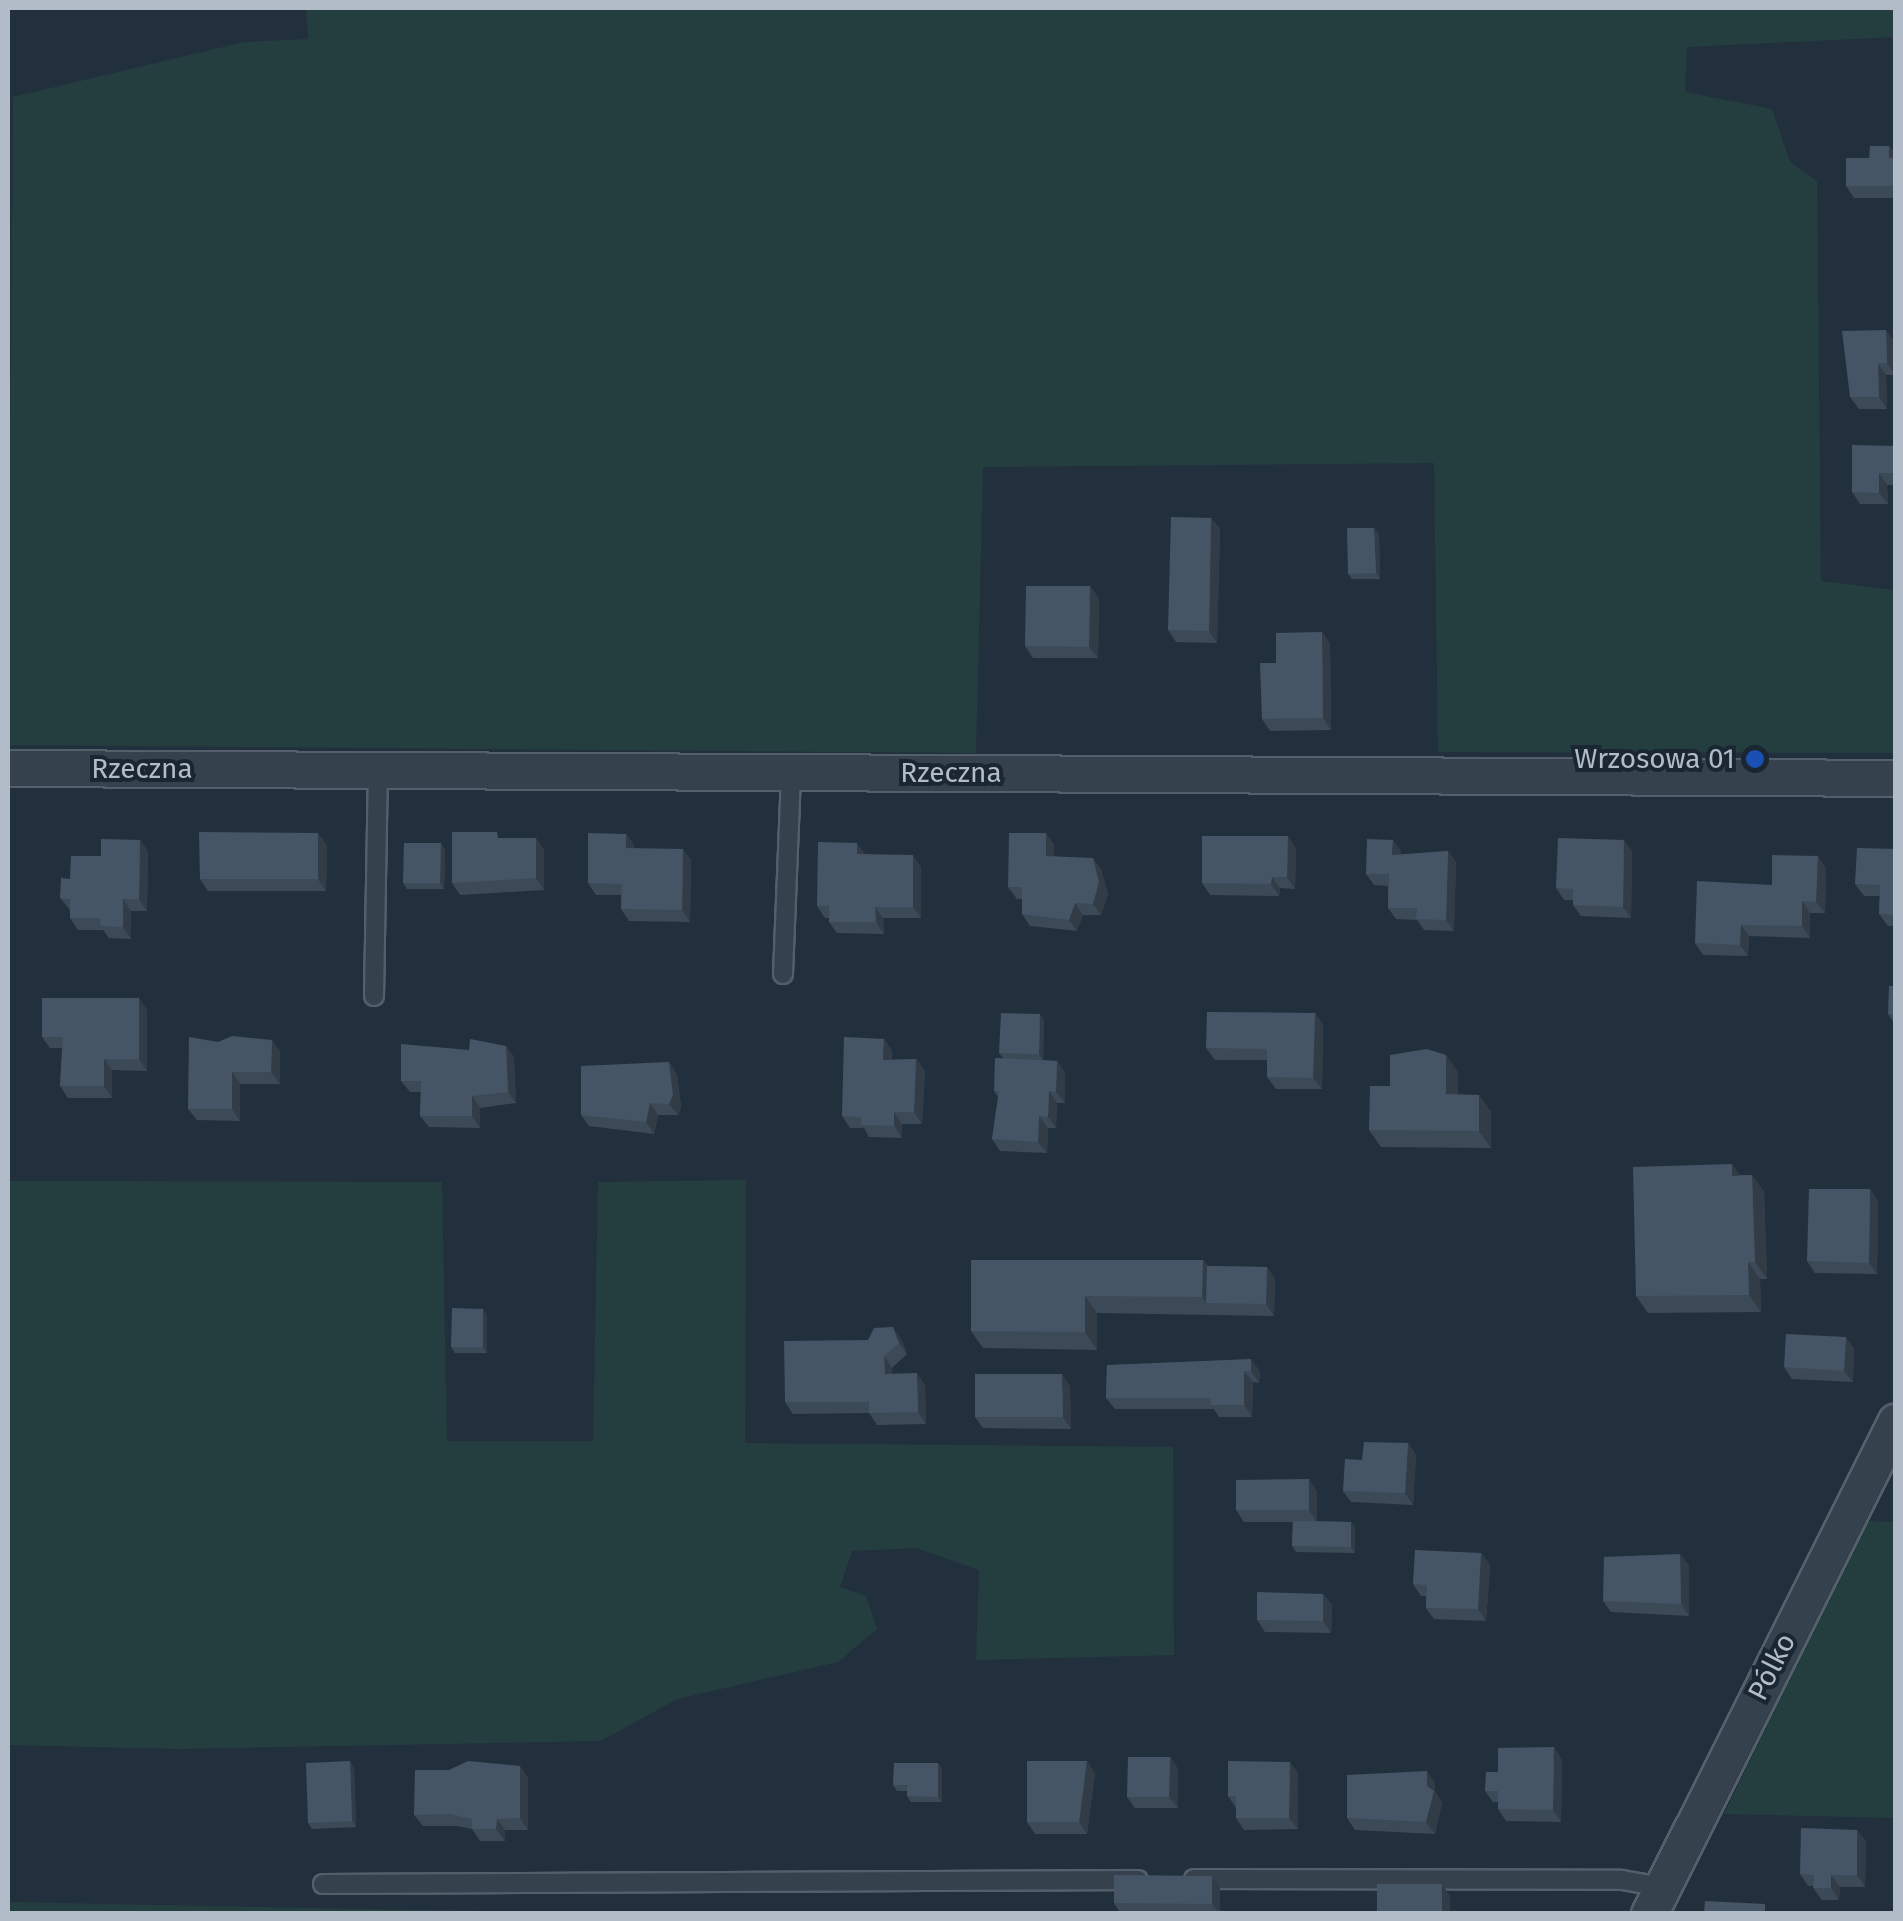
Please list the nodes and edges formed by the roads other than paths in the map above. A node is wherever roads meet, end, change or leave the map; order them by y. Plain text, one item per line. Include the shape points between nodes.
1 (8, 768) edge
2 (378, 771) junction
3 (791, 772) junction
4 (1896, 778) edge
5 (783, 974) dead end
6 (374, 996) dead end
7 (1896, 1420) edge
8 (1174, 1879) edge
9 (1155, 1880) edge
10 (323, 1884) dead end
11 (1656, 1900) edge

1 - 2 street, Rzeczna
2 - 3 street, Rzeczna
2 - 6 lane
3 - 4 street, Rzeczna
3 - 5 lane
7 - 11 street, Pólko
8 - 11 lane via 1622,1880
9 - 10 lane

